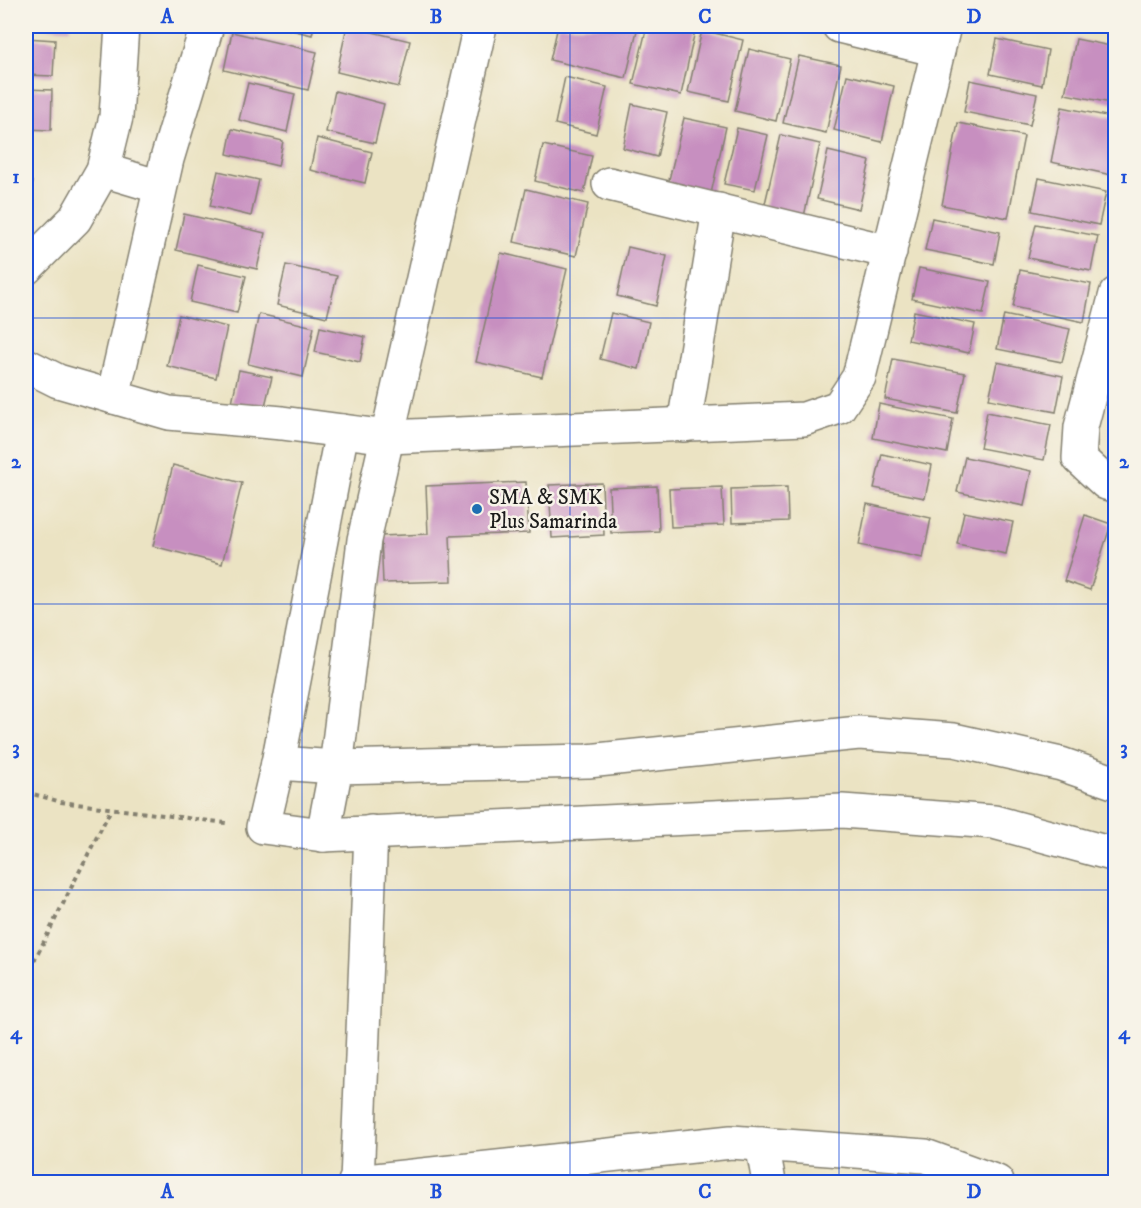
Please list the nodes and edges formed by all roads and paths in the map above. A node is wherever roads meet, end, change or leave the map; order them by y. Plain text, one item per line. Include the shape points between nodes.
1 (122, 26) edge
2 (207, 26) edge
3 (480, 26) edge
4 (839, 26) edge
5 (941, 38) edge
6 (104, 170) junction
7 (609, 184) dead end
8 (160, 187) junction
9 (719, 210) junction
10 (890, 252) junction
11 (26, 268) edge
12 (1116, 294) edge
13 (26, 365) edge
14 (113, 397) junction
15 (684, 425) junction
16 (342, 431) junction
17 (388, 437) junction
18 (1116, 486) edge
19 (278, 763) junction
20 (336, 767) junction
21 (1116, 783) edge
22 (26, 792) edge
23 (111, 809) junction
24 (263, 827) junction
25 (371, 832) junction
26 (323, 835) junction
27 (1116, 855) edge
28 (26, 977) edge
29 (762, 1144) junction
30 (517, 1174) edge
31 (989, 1181) edge
32 (356, 1182) edge
33 (769, 1182) edge

1 - 6 street via 116,117
2 - 8 street
3 - 17 street
4 - 5 street
5 - 10 street
6 - 8 street
6 - 11 street via 75,219
7 - 9 street
8 - 14 street
9 - 10 street
9 - 15 street
10 - 15 street via 859,377 839,407 804,419
12 - 18 street via 1081,427 1079,458 1106,483
13 - 14 street via 58,381
14 - 16 street via 169,413
15 - 17 street
16 - 17 street
16 - 19 street
17 - 20 street via 364,540
19 - 20 street
19 - 24 street
20 - 21 street via 588,761 859,734 954,740 1061,764
20 - 26 street
22 - 23 path
23 - 24 path
23 - 28 path
24 - 26 street
25 - 26 street
25 - 27 street via 842,811 994,822
25 - 32 street
29 - 30 street via 731,1142
29 - 31 street via 925,1156
29 - 33 street
30 - 32 street

